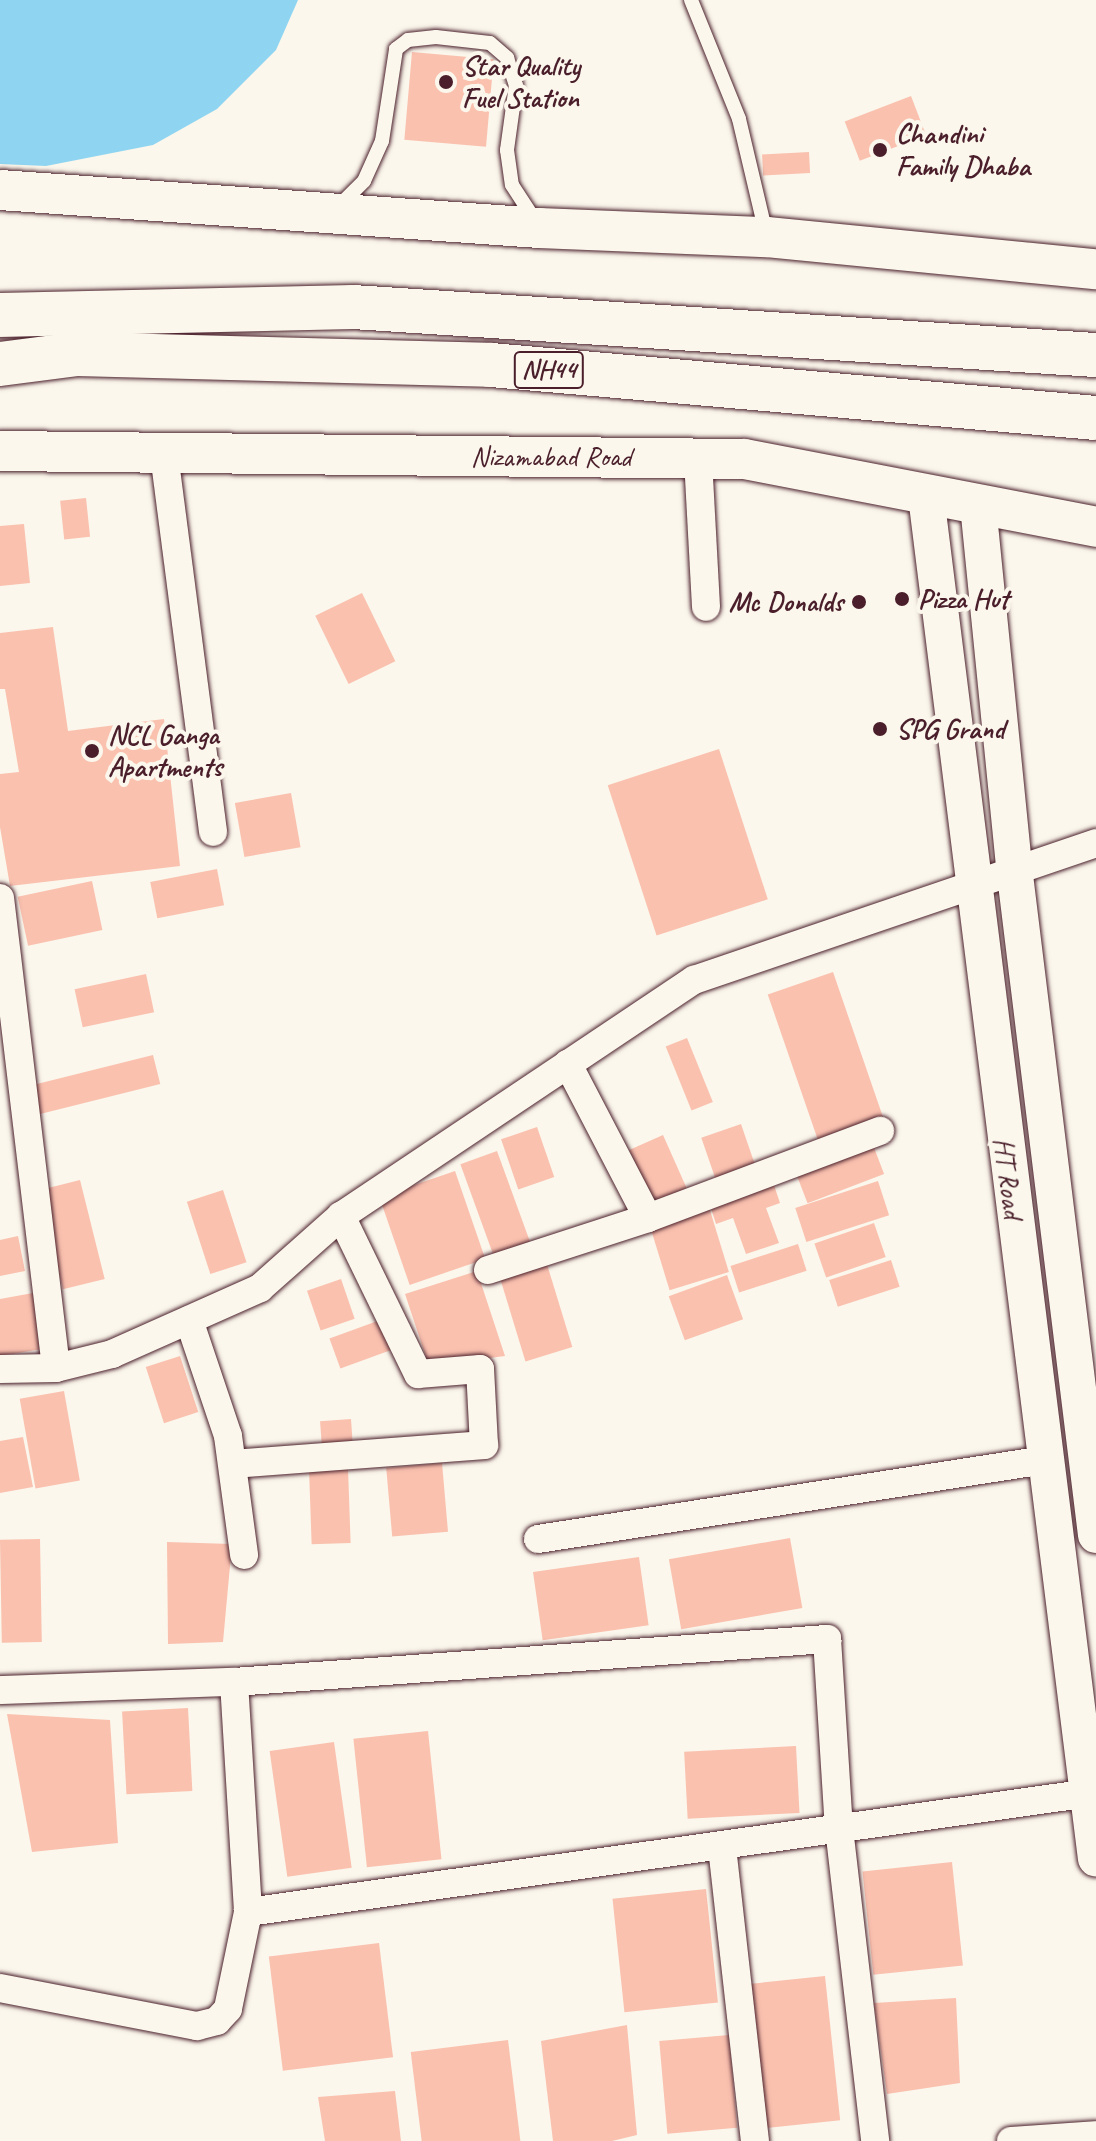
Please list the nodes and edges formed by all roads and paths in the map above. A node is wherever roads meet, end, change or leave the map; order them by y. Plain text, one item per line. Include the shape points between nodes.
1 (691, 0) edge
2 (0, 190) edge
3 (332, 213) junction
4 (539, 228) junction
5 (767, 237) junction
6 (1096, 269) edge
7 (0, 315) edge
8 (1096, 355) edge
9 (0, 364) edge
10 (1096, 418) edge
11 (0, 451) edge
12 (164, 454) junction
13 (698, 459) junction
14 (926, 496) junction
15 (978, 505) junction
16 (1096, 527) edge
17 (706, 607) dead end
18 (213, 832) dead end
19 (1096, 843) edge
20 (1014, 867) junction
21 (974, 882) junction
22 (0, 898) edge
23 (568, 1064) junction
24 (880, 1131) dead end
25 (341, 1216) junction
26 (648, 1218) junction
27 (488, 1270) dead end
28 (1062, 1275) junction
29 (1021, 1279) junction
30 (189, 1320) junction
31 (56, 1368) junction
32 (0, 1369) edge
33 (1045, 1460) junction
34 (233, 1464) junction
35 (1096, 1535) edge
36 (538, 1539) dead end
37 (244, 1555) dead end
38 (234, 1682) junction
39 (0, 1690) edge
40 (1092, 1792) edge
41 (839, 1828) junction
42 (722, 1847) junction
43 (1096, 1858) edge
44 (248, 1912) junction
45 (0, 1988) edge
46 (1096, 2135) edge
47 (755, 2141) edge
48 (875, 2141) edge
49 (1011, 2141) edge

1 - 5 lane via 739,119
2 - 3 main road
3 - 4 main road
3 - 4 lane via 364,181 382,141 396,49 408,40 436,37 490,43 507,58 516,85 507,150 512,185
4 - 5 main road
5 - 6 main road
7 - 8 highway, NH44 via 353,307
9 - 10 highway, NH44 via 77,354 491,365
11 - 12 main road, Nizamabad Road
12 - 13 main road, Nizamabad Road
12 - 18 street
13 - 14 main road, Nizamabad Road via 744,459
13 - 17 street
14 - 15 main road, Nizamabad Road
14 - 21 street, HT Road
15 - 16 main road, Nizamabad Road
15 - 20 street, HT Road
19 - 20 street
20 - 21 street
20 - 28 street, HT Road
21 - 23 street via 694,980
21 - 29 street, HT Road
22 - 31 street
23 - 25 street
23 - 26 street
24 - 26 street
25 - 30 street via 260,1288
25 - 34 street via 418,1374 480,1369 484,1445
26 - 27 street
28 - 29 street
28 - 35 street, HT Road
29 - 33 street, HT Road
30 - 31 street via 112,1354
30 - 34 street
31 - 32 street
33 - 36 street
33 - 40 street, HT Road
34 - 37 street
38 - 39 street
38 - 41 street via 827,1639
38 - 44 street
40 - 41 street
40 - 43 street, HT Road
41 - 42 street
41 - 48 street
42 - 44 street
42 - 47 street
44 - 45 street via 228,2009 217,2021 197,2026
46 - 49 street

